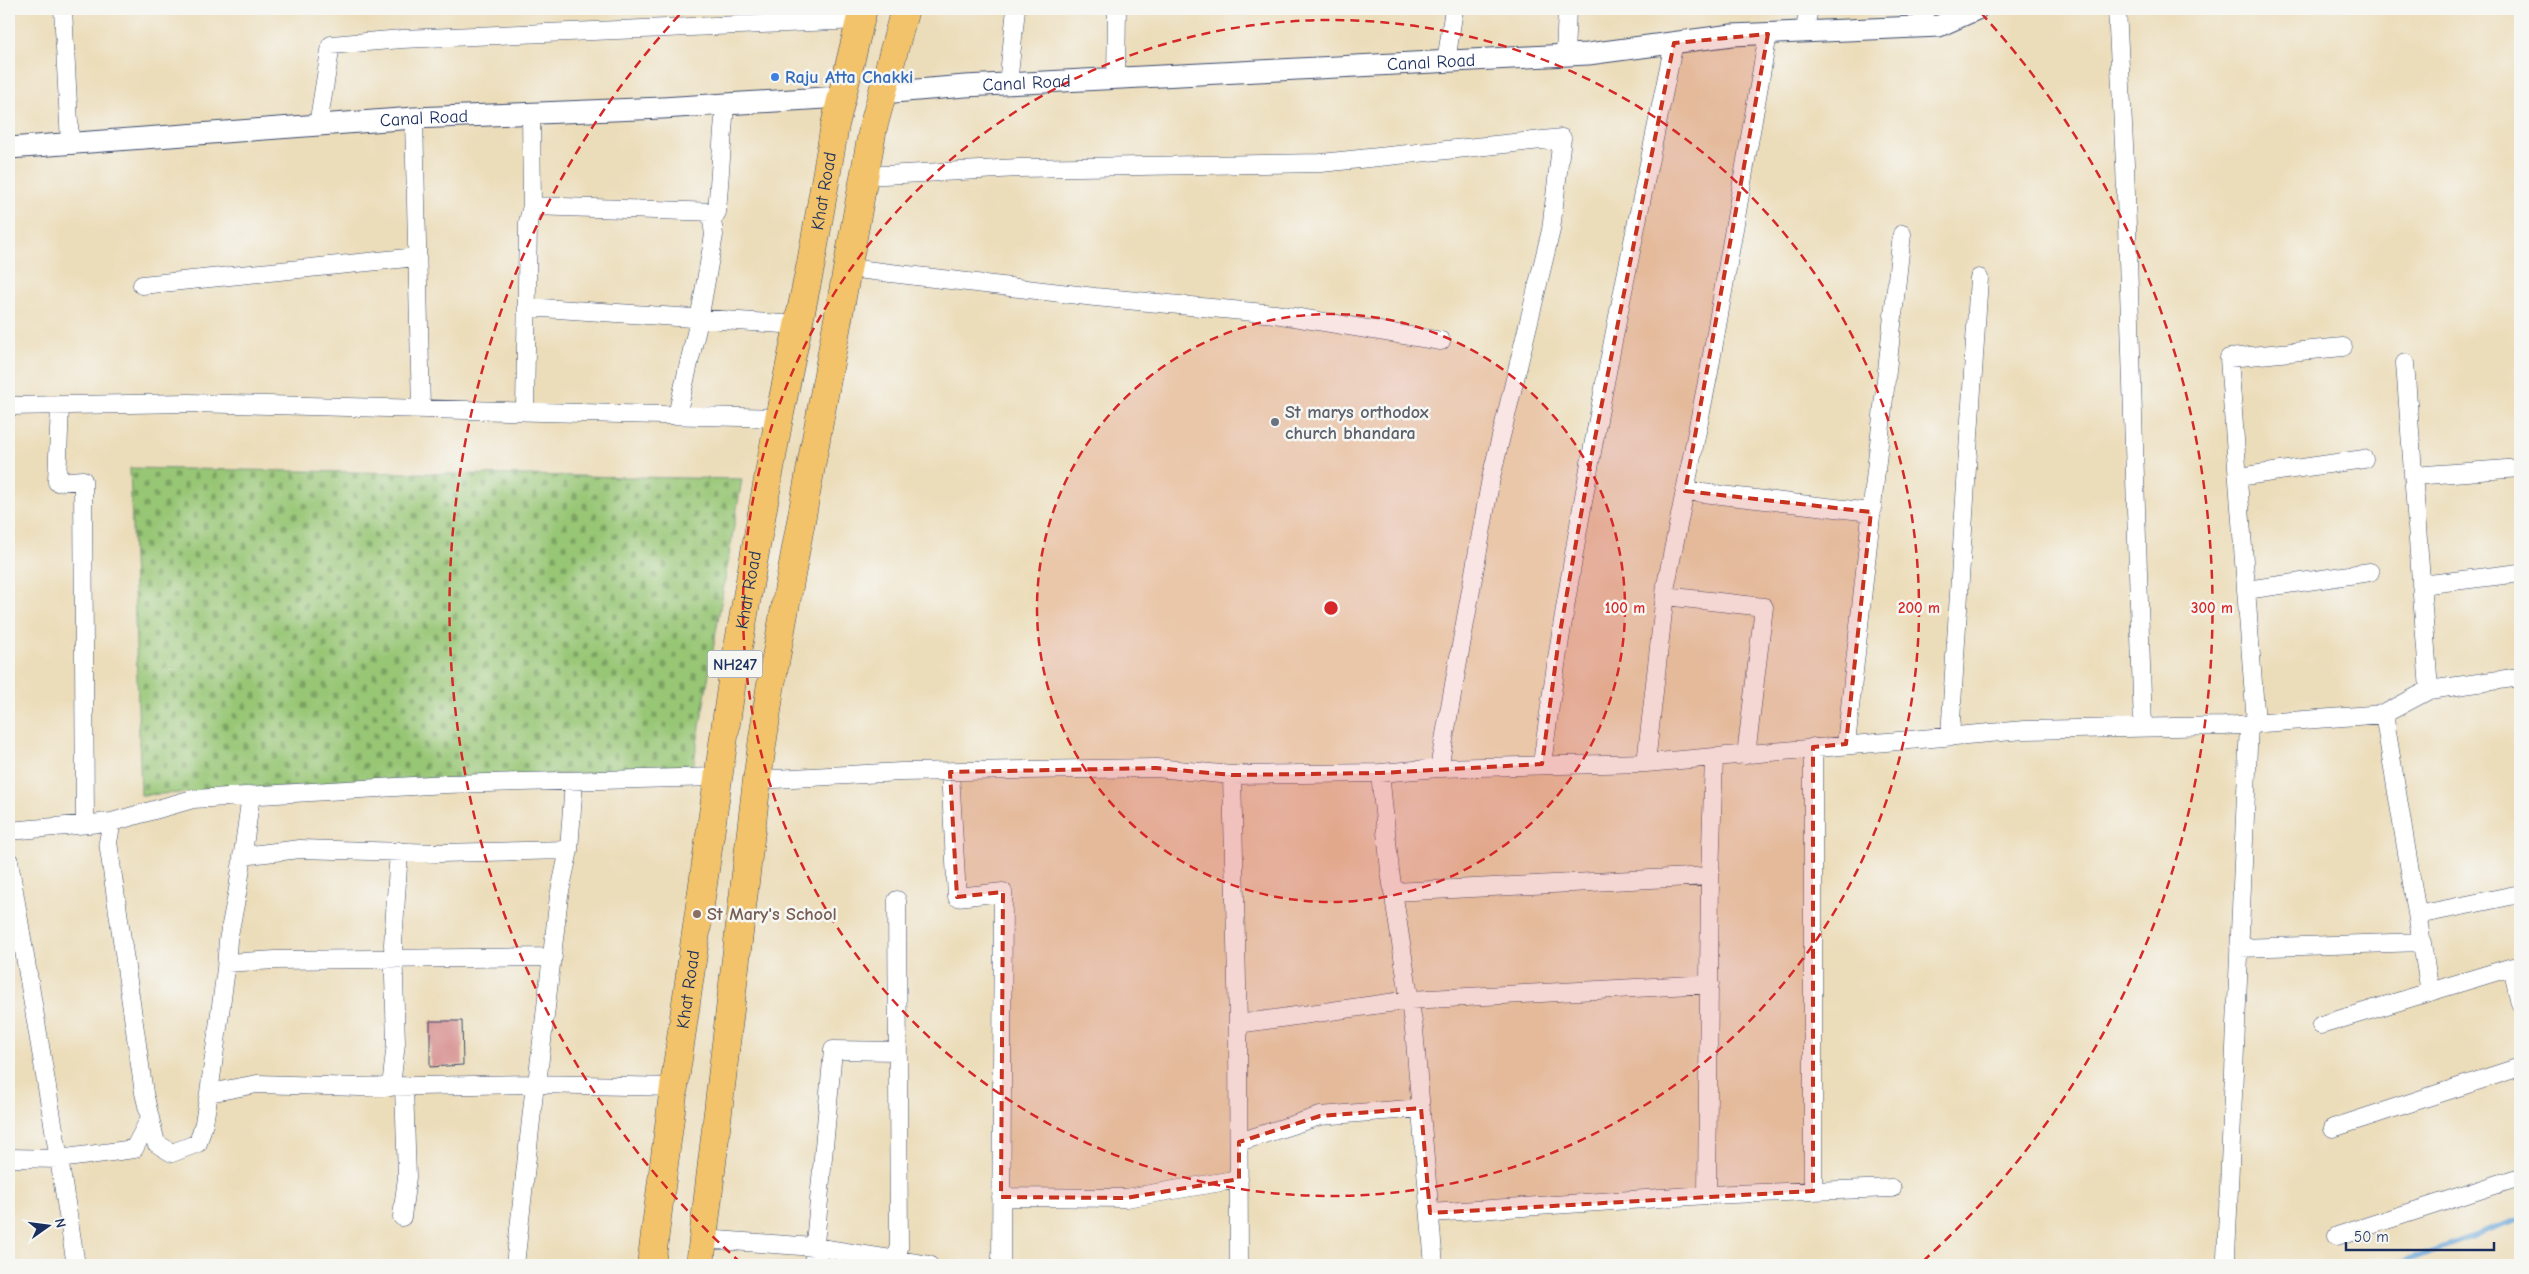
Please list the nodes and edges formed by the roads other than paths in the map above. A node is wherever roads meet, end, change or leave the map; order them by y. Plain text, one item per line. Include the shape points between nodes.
1 (63, 9) edge
2 (905, 9) edge
3 (1016, 9) edge
4 (1117, 9) edge
5 (1454, 9) edge
6 (1567, 9) edge
7 (1809, 9) edge
8 (1977, 9) edge
9 (2117, 9) edge
10 (861, 17) edge
11 (1923, 18) edge
12 (1804, 33) junction
13 (1768, 34) junction
14 (1674, 43) junction
15 (1565, 55) junction
16 (1446, 62) junction
17 (1116, 79) junction
18 (1008, 84) junction
19 (882, 93) junction
20 (840, 97) junction
21 (725, 104) junction
22 (531, 113) junction
23 (414, 118) junction
24 (318, 125) junction
25 (70, 144) junction
26 (9, 148) edge
27 (864, 176) junction
28 (532, 206) junction
29 (717, 212) junction
30 (1902, 234) dead end
31 (417, 256) junction
32 (848, 268) junction
33 (1979, 278) dead end
34 (142, 284) dead end
35 (528, 307) junction
36 (699, 320) junction
37 (798, 325) junction
38 (1441, 340) dead end
39 (2343, 348) dead end
40 (2405, 362) dead end
41 (60, 405) junction
42 (9, 406) edge
43 (421, 409) junction
44 (525, 411) junction
45 (677, 415) junction
46 (779, 418) junction
47 (2364, 460) dead end
48 (2520, 468) edge
49 (2413, 476) junction
50 (2238, 478) junction
51 (1685, 491) junction
52 (1871, 512) junction
53 (2370, 572) dead end
54 (2520, 572) edge
55 (2421, 585) junction
56 (2246, 590) junction
57 (1665, 596) junction
58 (2520, 677) edge
59 (2429, 690) junction
60 (2384, 714) junction
61 (2252, 724) junction
62 (2143, 728) junction
63 (1950, 736) junction
64 (1846, 744) junction
65 (1813, 747) junction
66 (1746, 755) junction
67 (1714, 758) junction
68 (1646, 763) junction
69 (1542, 764) junction
70 (1439, 768) junction
71 (950, 772) junction
72 (1380, 774) junction
73 (1232, 775) junction
74 (716, 778) junction
75 (757, 780) junction
76 (574, 781) junction
77 (250, 795) junction
78 (112, 822) junction
79 (85, 824) junction
80 (9, 831) edge
81 (569, 850) junction
82 (399, 851) junction
83 (242, 856) junction
84 (9, 861) edge
85 (1710, 876) junction
86 (1393, 892) junction
87 (2520, 894) edge
88 (897, 900) dead end
89 (2418, 915) junction
90 (2422, 942) junction
91 (2239, 948) junction
92 (553, 957) junction
93 (394, 960) junction
94 (227, 963) junction
95 (1710, 984) junction
96 (2430, 992) junction
97 (1410, 1000) junction
98 (2520, 1003) edge
99 (1238, 1024) junction
100 (2322, 1024) dead end
101 (897, 1051) junction
102 (2520, 1067) edge
103 (536, 1084) junction
104 (398, 1087) junction
105 (674, 1087) junction
106 (209, 1093) junction
107 (1421, 1108) junction
108 (150, 1118) junction
109 (2332, 1128) dead end
110 (1239, 1142) junction
111 (9, 1158) edge
112 (59, 1159) junction
113 (2520, 1177) edge
114 (1239, 1179) junction
115 (1892, 1188) dead end
116 (1813, 1191) junction
117 (1707, 1195) junction
118 (1001, 1198) junction
119 (1430, 1213) junction
120 (402, 1217) dead end
121 (2336, 1236) dead end
122 (703, 1239) junction
123 (814, 1248) junction
124 (2226, 1257) dead end
125 (896, 1259) junction
126 (76, 1265) edge
127 (515, 1265) edge
128 (651, 1265) edge
129 (700, 1265) edge
130 (813, 1265) edge
131 (929, 1265) edge
132 (1001, 1265) edge
133 (1239, 1265) edge
134 (1434, 1265) edge

1 - 25 street
2 - 19 highway, NH247
3 - 18 street
4 - 17 street
5 - 16 street
6 - 15 street
7 - 12 street
8 - 11 street, Canal Road via 1939,26
9 - 62 street via 2126,174
10 - 20 highway, Khat Road / NH247
10 - 24 street via 332,45
11 - 12 street, Canal Road
12 - 13 street, Canal Road
13 - 14 street, Canal Road
13 - 51 street
14 - 15 street, Canal Road
14 - 69 street via 1592,453 1559,638
15 - 16 street, Canal Road
16 - 17 street, Canal Road
17 - 18 street, Canal Road
18 - 19 street, Canal Road
19 - 20 highway
19 - 27 highway, NH247
20 - 21 street, Canal Road
20 - 37 highway, Khat Road / NH247
21 - 22 street, Canal Road
21 - 29 street
22 - 23 street, Canal Road
22 - 28 street
23 - 24 street, Canal Road
23 - 31 street
24 - 25 street, Canal Road
25 - 26 street, Canal Road
27 - 32 highway, NH247
27 - 70 street via 1019,168 1321,163 1562,138 1551,230 1490,478
28 - 29 street
28 - 35 street via 528,222
29 - 36 street via 712,220 714,235
30 - 52 street
31 - 34 street
31 - 43 street
32 - 38 street via 1275,314
32 - 75 highway, NH247 via 770,690
33 - 63 street
35 - 36 street
35 - 44 street
36 - 37 street
36 - 45 street
37 - 46 highway, Khat Road / NH247
39 - 50 street via 2229,358
40 - 49 street
41 - 42 street
41 - 43 street via 189,403
41 - 79 street via 57,482 83,480
43 - 44 street
44 - 45 street
45 - 46 street
46 - 74 highway, Khat Road / NH247
47 - 50 street
48 - 49 street
49 - 55 street
50 - 56 street
51 - 52 street
51 - 57 street
52 - 64 street
53 - 56 street
54 - 55 street
55 - 59 street
56 - 61 street
57 - 66 street via 1764,607
57 - 68 street
58 - 59 street
59 - 60 street
60 - 61 street
60 - 89 street
61 - 62 street
61 - 91 street
62 - 63 street via 2024,730
63 - 64 street
64 - 65 street
65 - 66 street
65 - 116 street
66 - 67 street
67 - 68 street
67 - 85 street
68 - 69 street
69 - 70 street
70 - 72 street
71 - 73 street via 1156,768
71 - 75 street
71 - 118 street via 957,896 1002,892
72 - 73 street
72 - 86 street
73 - 99 street
74 - 75 highway
74 - 76 street
74 - 105 highway, Khat Road / NH247
75 - 122 highway, NH247
76 - 77 street via 446,784
76 - 81 street
77 - 78 street via 193,799
77 - 83 street
78 - 79 street
78 - 108 street via 108,842
79 - 80 street
81 - 82 street
81 - 92 street via 559,896
82 - 83 street via 300,849
82 - 93 street
83 - 94 street
84 - 112 street
85 - 86 street
85 - 95 street
86 - 97 street
87 - 89 street
88 - 101 street
89 - 90 street
90 - 91 street
90 - 96 street
91 - 124 street
92 - 93 street
92 - 103 street
93 - 94 street
93 - 104 street
94 - 106 street
95 - 97 street
95 - 117 street
96 - 98 street via 2512,968
96 - 100 street
97 - 99 street
97 - 107 street
99 - 110 street
101 - 123 street via 832,1050
101 - 125 street via 899,1248
102 - 109 street
103 - 104 street
103 - 105 street
103 - 127 street
104 - 106 street via 256,1084
104 - 120 street via 407,1177
105 - 128 highway, Khat Road / NH247
106 - 108 street via 198,1143 172,1153 156,1143
107 - 110 street via 1320,1116
107 - 119 street
108 - 112 street via 134,1149
110 - 114 street
111 - 112 street
112 - 126 street
113 - 121 street
114 - 118 street via 1126,1198
114 - 133 street
115 - 116 street
116 - 117 street
117 - 119 street
118 - 132 street
119 - 134 street
122 - 123 street
122 - 129 highway, NH247
123 - 125 street
123 - 130 street
125 - 131 street

